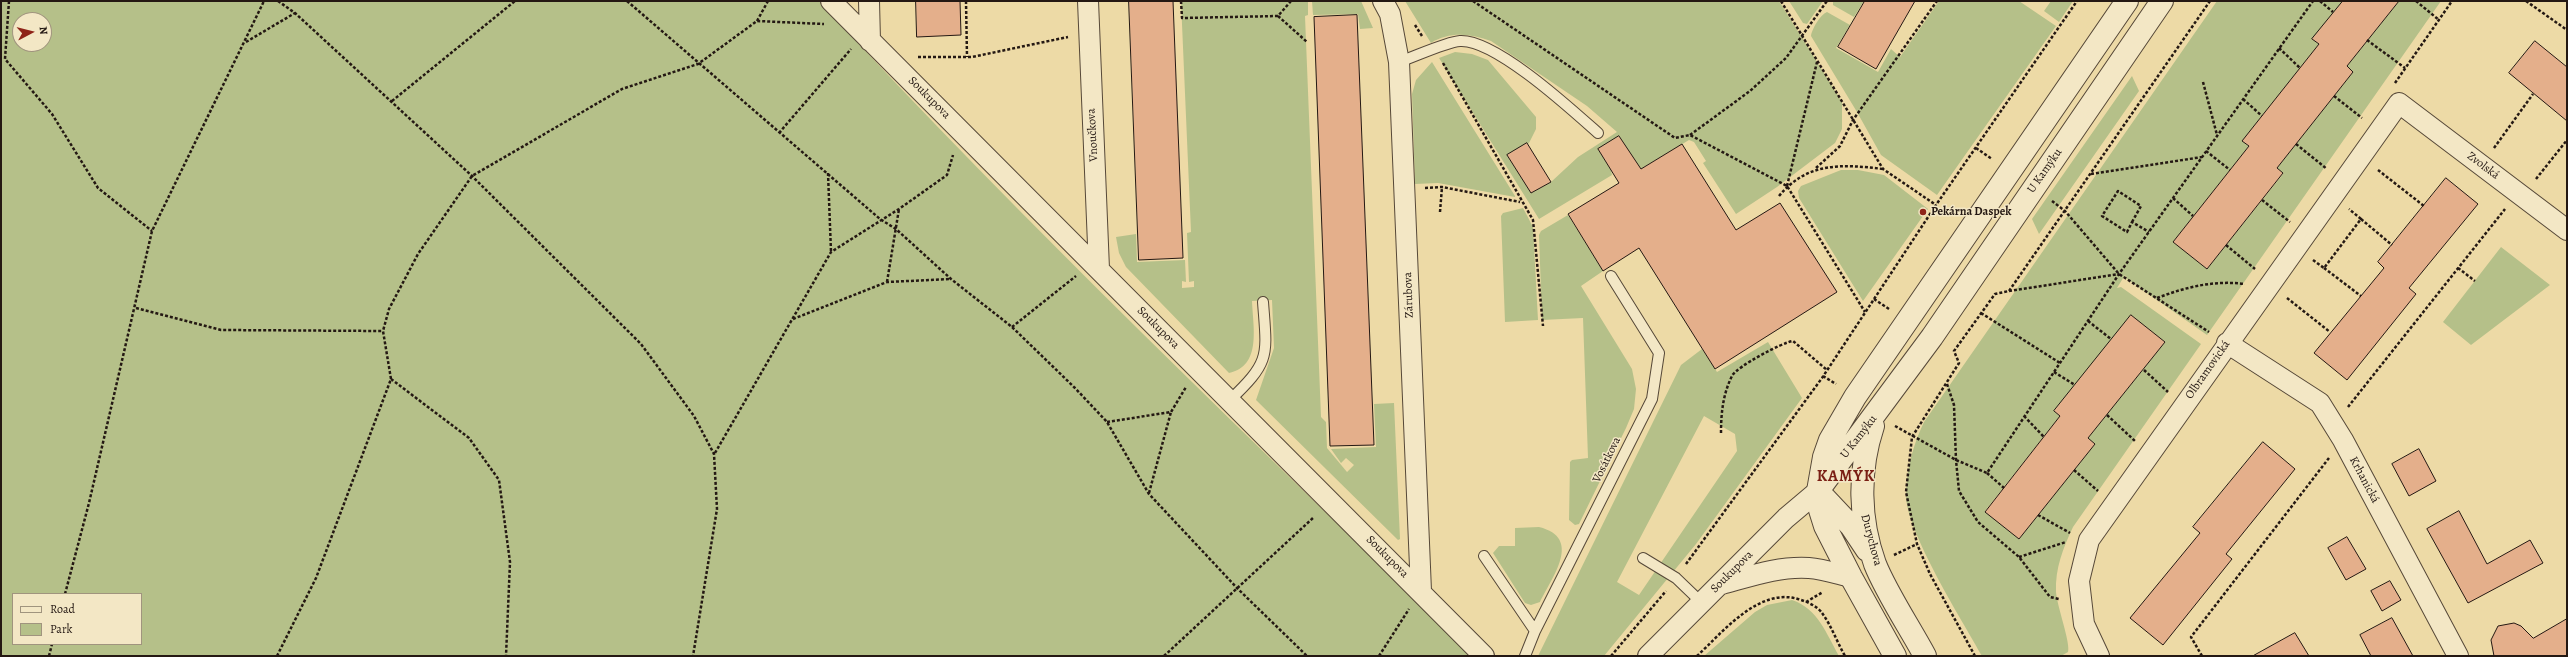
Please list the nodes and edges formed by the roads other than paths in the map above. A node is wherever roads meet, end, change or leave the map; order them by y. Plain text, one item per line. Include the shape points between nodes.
1 (831, 1) edge
2 (869, 1) edge
3 (1088, 1) edge
4 (1383, 1) edge
5 (2127, 1) edge
6 (2162, 1) edge
7 (863, 34) junction
8 (1399, 62) junction
9 (2399, 103) joint
10 (1598, 133) dead end
11 (2567, 230) edge
12 (1096, 266) junction
13 (1611, 276) dead end
14 (1263, 302) dead end
15 (2227, 343) junction
16 (1230, 400) junction
17 (1877, 415) junction
18 (1818, 491) junction
19 (1484, 556) dead end
20 (1643, 558) dead end
21 (1884, 561) junction
22 (1851, 577) junction
23 (1722, 584) junction
24 (1421, 591) junction
25 (1702, 603) junction
26 (1535, 631) junction
27 (1484, 656) edge
28 (1525, 656) edge
29 (1648, 656) edge
30 (1895, 656) edge
31 (1925, 656) edge
32 (2099, 656) edge
33 (2458, 656) edge

1 - 7 street, Soukupova
2 - 7 street
3 - 12 street, Vnoučkova
4 - 8 street, Zárubova via 1390,14
5 - 18 street, U Kamýku via 1855,397 1830,440
6 - 17 street, U Kamýku
7 - 12 street, Soukupova
8 - 10 lane via 1460,41 1489,48 1562,100
8 - 24 street, Zárubova
9 - 11 street, Zvolská via 2481,165 2525,188
9 - 15 street, Olbramovická
12 - 16 street, Soukupova
13 - 26 lane, Vosátkova via 1659,353 1652,399
14 - 16 lane via 1266,351 1255,376
15 - 32 street, Olbramovická via 2089,540 2079,581 2084,624
15 - 33 street, Krhanická via 2320,404 2343,440
16 - 24 street, Soukupova
17 - 18 street, U Kamýku
17 - 21 street, Durychova via 1865,456 1862,487 1867,536
18 - 21 street
18 - 22 street via 1825,526
18 - 23 street, Soukupova via 1786,518
19 - 26 lane
20 - 25 lane via 1676,578
21 - 31 street, Durychova
22 - 23 street via 1811,568 1794,568 1773,570
22 - 30 street
23 - 25 street, Soukupova
24 - 27 street, Soukupova
25 - 29 street, Soukupova
26 - 28 lane, Vosátkova

